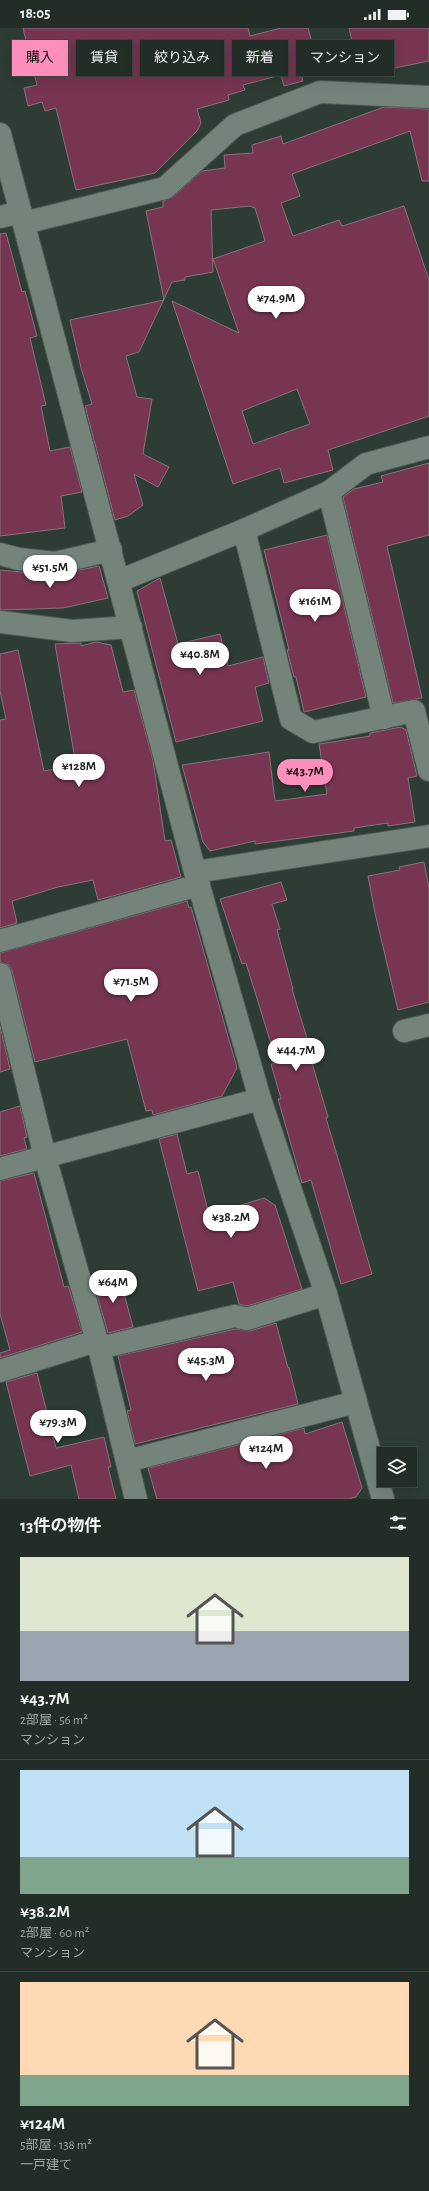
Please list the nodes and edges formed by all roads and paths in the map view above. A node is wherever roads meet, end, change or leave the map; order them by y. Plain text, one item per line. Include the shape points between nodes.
1 (429, 97) edge
2 (0, 134) edge
3 (15, 217) edge
4 (429, 447) edge
5 (329, 492) junction
6 (244, 530) junction
7 (111, 550) junction
8 (0, 554) edge
9 (119, 581) junction
10 (0, 622) edge
11 (131, 627) junction
12 (384, 718) junction
13 (429, 770) edge
14 (429, 836) edge
15 (197, 879) junction
16 (0, 941) edge
17 (0, 974) edge
18 (429, 1025) edge
19 (404, 1031) dead end
20 (260, 1099) junction
21 (46, 1157) junction
22 (0, 1169) edge
23 (326, 1294) junction
24 (97, 1345) junction
25 (0, 1371) edge
26 (356, 1402) junction
27 (127, 1461) junction
28 (136, 1499) edge
29 (383, 1499) edge

1 - 3 street via 320,92 235,125 164,188
2 - 3 street
3 - 7 street
4 - 5 street via 366,464
5 - 6 street
5 - 12 street
6 - 9 street
6 - 12 street via 291,719 313,732
7 - 8 street via 55,563
7 - 9 street
9 - 11 street
10 - 11 street via 72,631
11 - 15 street
12 - 13 street via 414,712
14 - 15 street
15 - 16 street
15 - 20 street
17 - 21 street
18 - 19 street
20 - 21 street
20 - 23 street
21 - 22 street
21 - 24 street
23 - 24 street via 247,1319 235,1316
23 - 26 street
24 - 25 street
24 - 27 street
26 - 27 street
26 - 29 street
27 - 28 street

